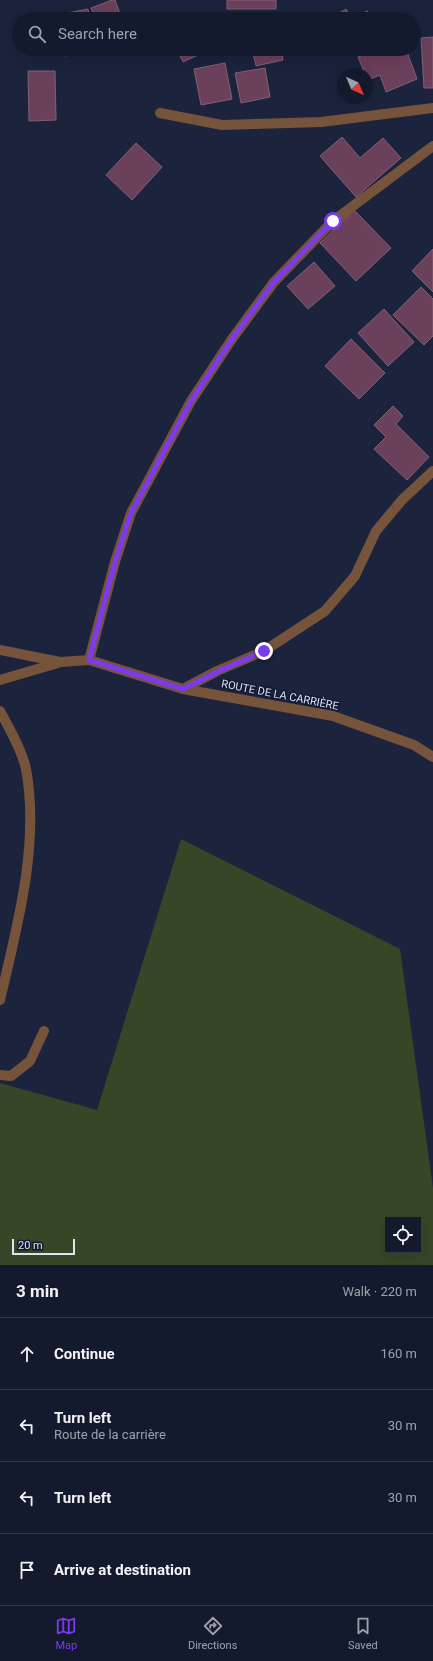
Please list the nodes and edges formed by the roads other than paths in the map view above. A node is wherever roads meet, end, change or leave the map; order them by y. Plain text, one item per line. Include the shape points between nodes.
1 (433, 108) edge
2 (160, 113) dead end
3 (433, 146) edge
4 (433, 471) edge
5 (0, 650) edge
6 (89, 660) junction
7 (60, 662) junction
8 (0, 680) edge
9 (183, 689) junction
10 (0, 711) edge
11 (433, 757) edge
12 (0, 1000) edge
13 (44, 1031) dead end
14 (0, 1075) edge

1 - 2 street via 320,122 222,125
3 - 6 street via 333,221 274,282 232,339 191,401 131,513
4 - 9 street via 402,500 376,531 355,576 325,611 264,651
5 - 7 street, ROUTE DE LA CARRIÈRE
6 - 7 street, ROUTE DE LA CARRIÈRE
6 - 9 street, ROUTE DE LA CARRIÈRE
7 - 8 street
9 - 11 street, ROUTE DE LA CARRIÈRE via 332,716 414,745
10 - 12 street via 26,768 31,817 23,900
13 - 14 street via 30,1061 11,1076

